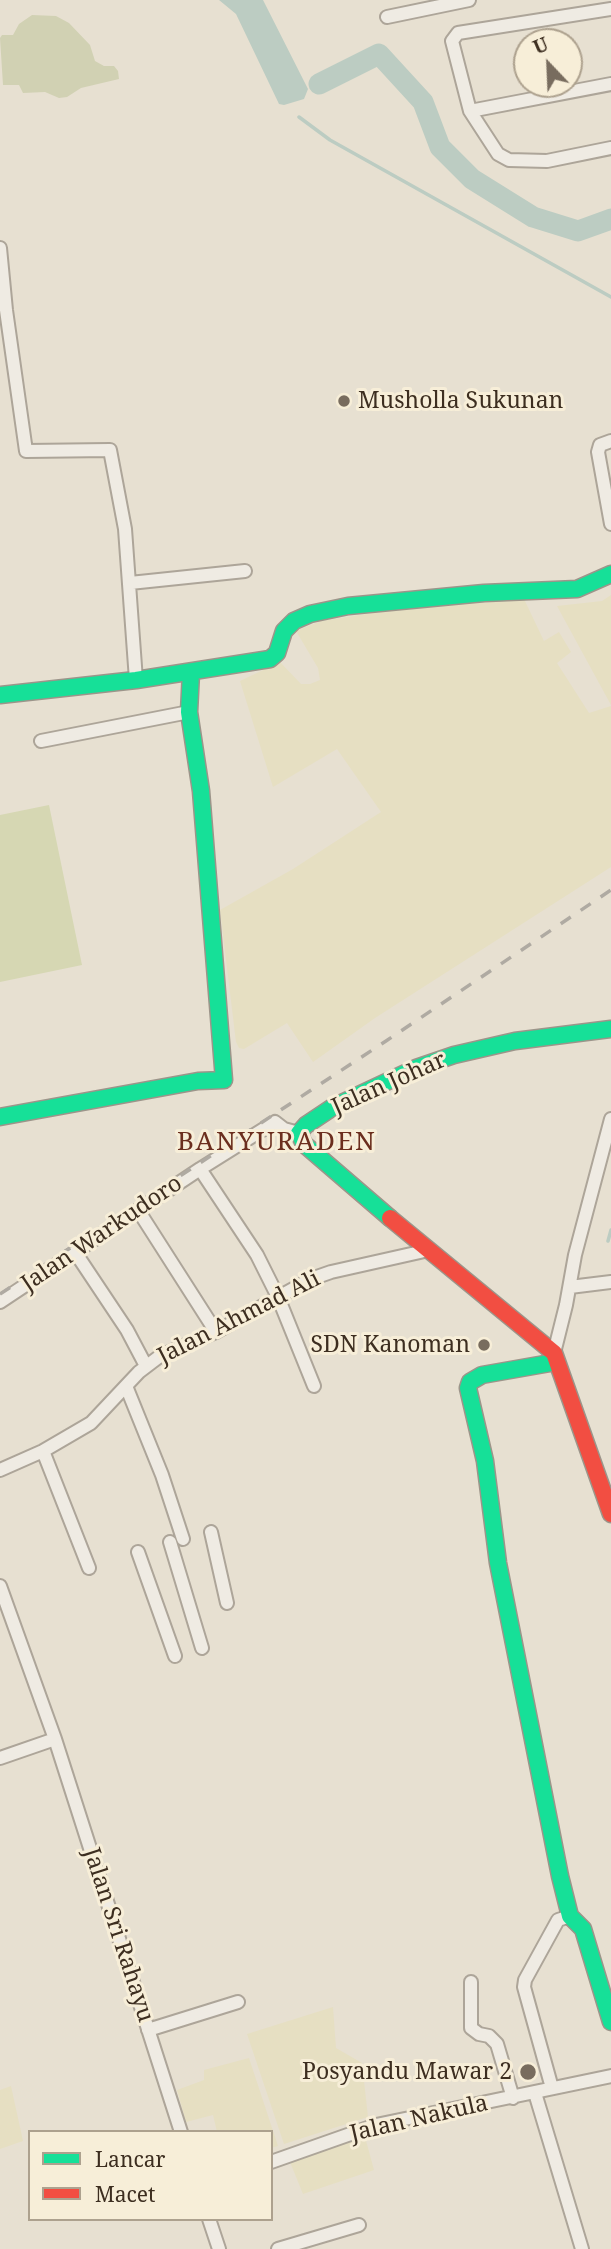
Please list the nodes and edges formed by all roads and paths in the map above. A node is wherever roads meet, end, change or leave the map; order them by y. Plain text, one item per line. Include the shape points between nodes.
1 (470, 0) edge
2 (611, 9) edge
3 (387, 17) dead end
4 (611, 84) edge
5 (470, 111) junction
6 (611, 148) edge
7 (0, 248) edge
8 (611, 441) edge
9 (611, 524) edge
10 (245, 571) dead end
11 (611, 574) edge
12 (130, 583) junction
13 (191, 672) junction
14 (136, 680) junction
15 (0, 695) edge
16 (189, 712) junction
17 (41, 741) dead end
18 (611, 1029) edge
19 (0, 1117) edge
20 (611, 1119) edge
21 (299, 1133) junction
22 (200, 1169) junction
23 (138, 1210) junction
24 (429, 1250) junction
25 (75, 1252) junction
26 (611, 1282) edge
27 (570, 1287) junction
28 (278, 1297) junction
29 (0, 1302) edge
30 (216, 1332) junction
31 (555, 1358) junction
32 (146, 1366) junction
33 (126, 1386) junction
34 (314, 1386) dead end
35 (43, 1451) junction
36 (0, 1470) edge
37 (611, 1514) edge
38 (211, 1532) dead end
39 (183, 1539) dead end
40 (170, 1542) dead end
41 (138, 1552) dead end
42 (89, 1567) dead end
43 (0, 1586) edge
44 (228, 1603) dead end
45 (202, 1648) dead end
46 (175, 1656) dead end
47 (55, 1739) junction
48 (0, 1758) edge
49 (570, 1916) junction
50 (471, 1982) dead end
51 (238, 2002) dead end
52 (611, 2022) edge
53 (148, 2030) junction
54 (611, 2076) edge
55 (552, 2088) junction
56 (536, 2093) junction
57 (513, 2098) junction
58 (180, 2130) edge
59 (273, 2161) edge
60 (210, 2221) edge
61 (359, 2225) dead end
62 (219, 2249) edge
63 (278, 2249) edge
64 (582, 2249) edge

1 - 3 street
2 - 5 street via 458,33 452,46
4 - 5 street
5 - 6 street via 489,142 509,160 547,161
7 - 12 street via 26,451 110,450
8 - 9 street via 598,447
10 - 12 street
11 - 13 street via 577,589 395,600 310,614 284,631 275,657
12 - 14 street
13 - 14 street
13 - 16 street
14 - 15 street
16 - 17 street
16 - 19 street via 201,792 223,1080
18 - 21 street, Jalan Johar via 515,1041 454,1055 333,1107
20 - 27 street
21 - 22 street, Jalan Warkudoro via 275,1122
21 - 24 street via 304,1144 346,1182
22 - 23 street, Jalan Warkudoro
22 - 28 street via 240,1227
23 - 25 street, Jalan Warkudoro
23 - 30 street
24 - 28 street, Jalan Ahmad Ali via 331,1272
24 - 31 street
25 - 29 street, Jalan Warkudoro
25 - 32 street
26 - 27 street
27 - 31 street
28 - 30 street, Jalan Ahmad Ali
28 - 34 street
30 - 32 street, Jalan Ahmad Ali
31 - 37 street
31 - 49 street via 482,1374 468,1388 485,1461 498,1563
32 - 33 street, Jalan Ahmad Ali
33 - 35 street, Jalan Ahmad Ali via 91,1423
33 - 39 street
35 - 36 street, Jalan Ahmad Ali
35 - 42 street
38 - 44 street
40 - 45 street
41 - 46 street
43 - 47 street, Jalan Sri Rahayu
47 - 48 street
47 - 53 street, Jalan Sri Rahayu
49 - 52 street via 583,1929
49 - 55 street via 558,1920 524,1987
50 - 57 street via 471,2028 497,2044
51 - 53 street
53 - 58 street, Jalan Sri Rahayu
54 - 55 street, Jalan Nakula
55 - 56 street, Jalan Nakula
56 - 57 street, Jalan Nakula
56 - 64 street
57 - 59 street, Jalan Nakula via 376,2126
60 - 62 street
61 - 63 street

